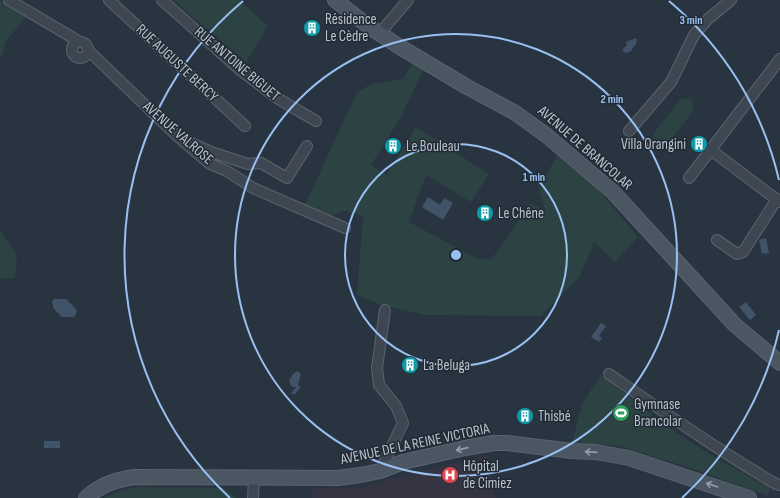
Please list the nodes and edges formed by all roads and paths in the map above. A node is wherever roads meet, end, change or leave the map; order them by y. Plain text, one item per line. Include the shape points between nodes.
1 (9, 0) edge
2 (109, 0) edge
3 (162, 0) edge
4 (334, 0) edge
5 (408, 0) edge
6 (731, 0) edge
7 (379, 34) junction
8 (80, 42) junction
9 (89, 51) junction
10 (780, 59) edge
11 (316, 121) dead end
12 (245, 126) dead end
13 (629, 132) dead end
14 (177, 136) junction
15 (307, 146) dead end
16 (711, 150) junction
17 (689, 178) dead end
18 (779, 200) edge
19 (345, 228) dead end
20 (717, 240) dead end
21 (385, 310) dead end
22 (780, 363) edge
23 (609, 374) dead end
24 (380, 471) junction
25 (254, 478) junction
26 (780, 485) edge
27 (86, 498) edge
28 (253, 498) edge
29 (749, 498) edge

1 - 8 street, AVENUE VALROSE
2 - 12 street, RUE AUGUSTE BERCY
3 - 11 street, RUE ANTOINE BIGUET via 239,69 277,98
4 - 7 street, AVENUE DE BRANCOLAR
5 - 7 street
6 - 13 street via 708,19 694,35 671,82
7 - 22 street, AVENUE DE BRANCOLAR via 457,82 514,112 546,135 613,192 735,325
8 - 9 street, AVENUE VALROSE via 87,45
8 - 9 street via 73,46 72,52 75,57 85,58
9 - 14 street, AVENUE VALROSE
10 - 16 street
14 - 15 street via 211,152 248,164 261,163 287,178
14 - 19 street, AVENUE VALROSE via 210,164 227,171 253,188
16 - 17 street
16 - 18 street
18 - 20 street via 743,252 737,254
21 - 24 street via 377,368 380,385 396,406 403,423
23 - 26 street via 735,460
24 - 25 street, AVENUE DE LA REINE VICTORIA via 338,478
29 -> 24 street, AVENUE DE LA REINE VICTORIA via 613,454 522,444 480,445 404,462
25 - 27 street, AVENUE DE LA REINE VICTORIA via 134,477 104,485
25 - 28 street

